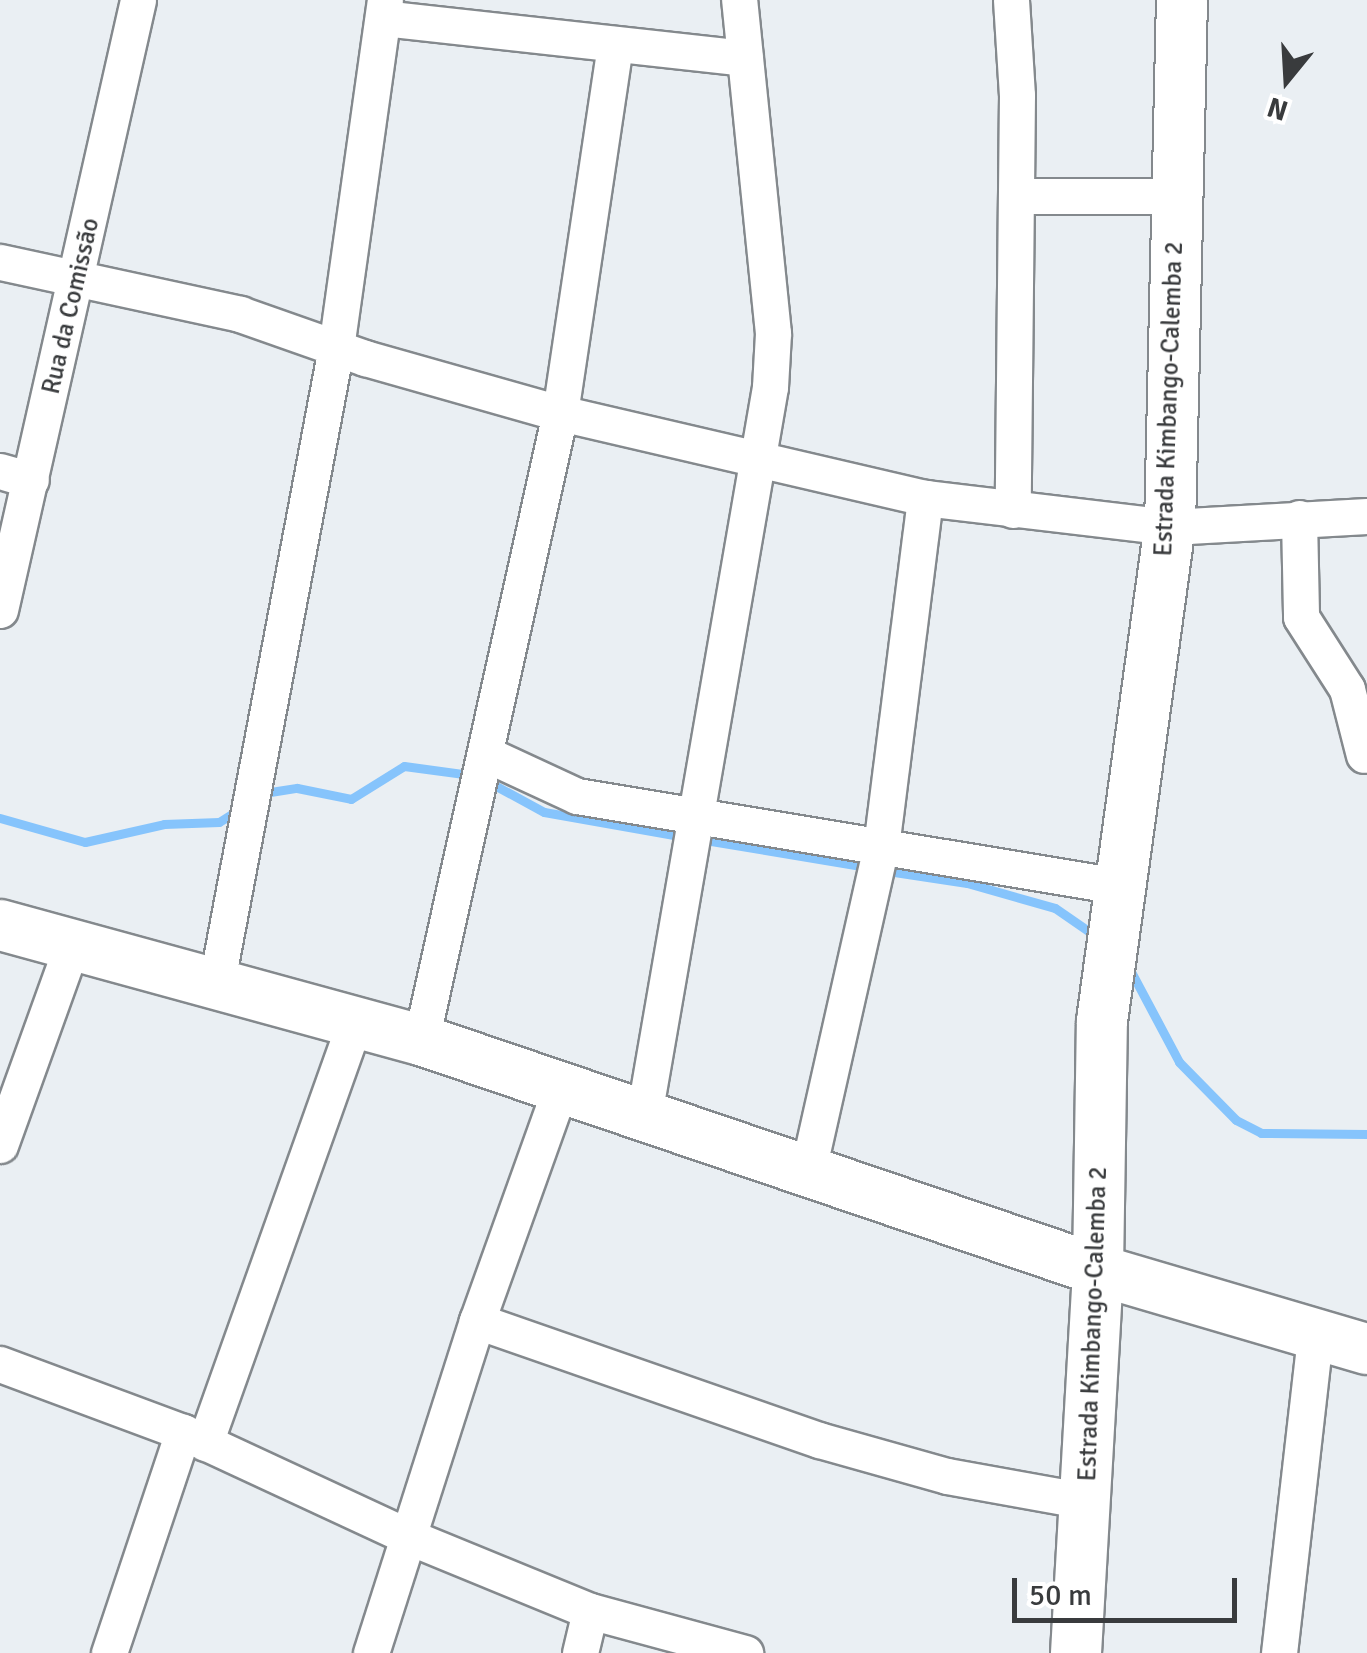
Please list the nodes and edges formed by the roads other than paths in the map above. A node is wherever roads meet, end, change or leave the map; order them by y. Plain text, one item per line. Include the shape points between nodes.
1 (138, 0) edge
2 (739, 0) edge
3 (1011, 0) edge
4 (1182, 0) edge
5 (384, 9) edge
6 (615, 44) junction
7 (745, 58) junction
8 (1016, 196) junction
9 (1174, 196) junction
10 (0, 262) edge
11 (78, 280) junction
12 (336, 348) junction
13 (560, 413) junction
14 (758, 460) junction
15 (16, 476) edge
16 (925, 498) junction
17 (1013, 510) junction
18 (1367, 516) edge
19 (1299, 518) junction
20 (1170, 528) junction
21 (0, 610) edge
22 (486, 754) junction
23 (1364, 756) edge
24 (696, 815) junction
25 (881, 847) junction
26 (1116, 901) junction
27 (0, 925) edge
28 (72, 945) junction
29 (216, 986) junction
30 (354, 1024) junction
31 (421, 1040) junction
32 (562, 1087) junction
33 (644, 1116) junction
34 (0, 1145) edge
35 (808, 1170) junction
36 (1098, 1270) junction
37 (477, 1321) junction
38 (1315, 1338) junction
39 (1367, 1349) edge
40 (0, 1364) edge
41 (194, 1438) junction
42 (1086, 1501) junction
43 (407, 1536) junction
44 (590, 1611) junction
45 (109, 1653) edge
46 (371, 1653) edge
47 (580, 1653) edge
48 (745, 1653) edge
49 (1076, 1653) edge
50 (1279, 1653) edge

1 - 11 street, Rua da Comissão
2 - 7 street
3 - 8 street
4 - 9 main road, Estrada Kimbango-Calemba 2
5 - 6 street
5 - 12 street
6 - 7 street
6 - 13 street
7 - 14 street via 773,333
8 - 9 street
8 - 17 street
9 - 20 main road, Estrada Kimbango-Calemba 2
10 - 11 street
11 - 12 street via 240,314
11 - 15 street, Rua da Comissão
12 - 13 street
12 - 29 street
13 - 14 street
13 - 22 street
14 - 16 street
14 - 24 street
15 - 21 street, Rua da Comissão
16 - 17 street
16 - 25 street
17 - 20 street
18 - 19 street
19 - 20 street
19 - 23 street via 1301,617 1347,689
20 - 26 main road, Estrada Kimbango-Calemba 2
22 - 24 street via 577,796
22 - 31 street
24 - 25 street
24 - 33 street
25 - 26 street
25 - 35 street
26 - 36 main road, Estrada Kimbango-Calemba 2 via 1104,995
27 - 28 main road
28 - 29 main road
28 - 34 street
29 - 30 main road
30 - 31 main road
30 - 41 street
31 - 32 main road
32 - 33 main road
32 - 37 street
33 - 35 main road
35 - 36 main road
36 - 38 main road
36 - 42 main road, Estrada Kimbango-Calemba 2
37 - 42 street via 819,1440 947,1476
37 - 43 street
38 - 39 main road
38 - 50 street
40 - 41 street
41 - 43 street
41 - 45 street
42 - 49 main road, Estrada Kimbango-Calemba 2
43 - 44 street
43 - 46 street
44 - 47 street
44 - 48 street

